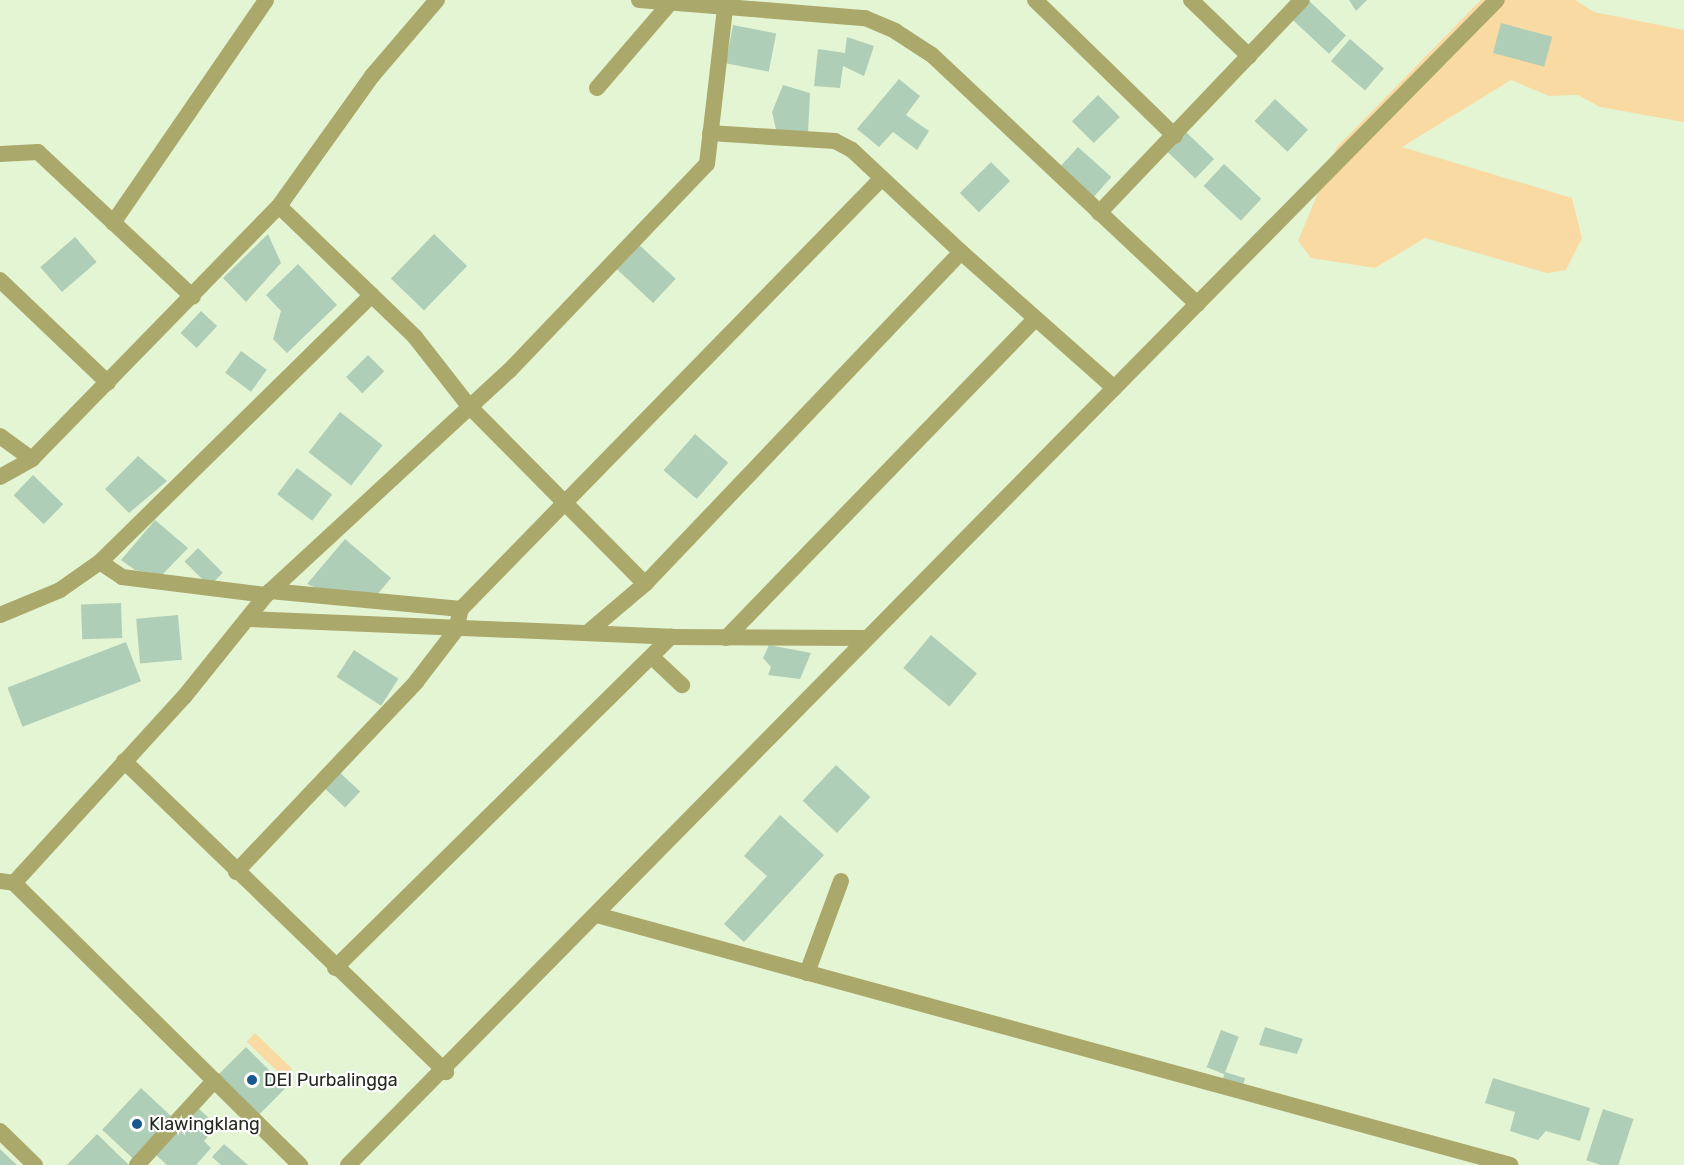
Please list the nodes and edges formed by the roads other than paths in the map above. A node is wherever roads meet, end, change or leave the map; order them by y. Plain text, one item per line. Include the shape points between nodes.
1 (266, 0) edge
2 (437, 0) edge
3 (639, 0) edge
4 (1035, 0) edge
5 (1191, 0) edge
6 (1302, 0) edge
7 (1497, 0) edge
8 (670, 3) junction
9 (725, 4) edge
10 (1249, 56) junction
11 (597, 88) dead end
12 (710, 134) junction
13 (1175, 136) junction
14 (0, 154) edge
15 (882, 178) junction
16 (279, 206) junction
17 (1099, 213) junction
18 (113, 223) junction
19 (961, 252) junction
20 (0, 280) edge
21 (372, 295) junction
22 (193, 297) junction
23 (1197, 304) junction
24 (1035, 319) junction
25 (108, 383) junction
26 (1114, 388) junction
27 (469, 406) junction
28 (0, 436) edge
29 (32, 459) junction
30 (0, 477) edge
31 (566, 503) junction
32 (109, 568) junction
33 (645, 584) junction
34 (260, 604) junction
35 (0, 615) edge
36 (459, 619) junction
37 (588, 632) junction
38 (671, 638) junction
39 (726, 638) junction
40 (867, 638) junction
41 (653, 658) junction
42 (682, 685) dead end
43 (124, 761) junction
44 (236, 872) junction
45 (841, 881) dead end
46 (7, 882) edge
47 (597, 915) junction
48 (335, 968) junction
49 (807, 973) junction
50 (446, 1072) junction
51 (215, 1080) junction
52 (0, 1131) edge
53 (35, 1165) edge
54 (137, 1165) edge
55 (300, 1165) edge
56 (348, 1165) edge
57 (1510, 1165) edge

1 - 18 street
2 - 16 street via 372,76
3 - 8 street
4 - 13 street
5 - 10 street
6 - 10 street
7 - 23 street
8 - 9 street
8 - 11 street
9 - 12 street
9 - 17 street via 865,18 895,31 932,56
10 - 13 street
12 - 15 street via 820,137 852,150
12 - 27 street via 706,164
13 - 17 street
14 - 18 street via 38,152
15 - 19 street
15 - 31 street
16 - 21 street
16 - 22 street
17 - 23 street
18 - 22 street
19 - 24 street
19 - 33 street
20 - 25 street
21 - 27 street via 415,337
21 - 32 street
22 - 25 street
23 - 26 street
24 - 26 street
24 - 39 street
25 - 29 street
26 - 40 street
27 - 31 street
27 - 34 street
28 - 29 street
29 - 30 street
31 - 33 street
31 - 36 street
32 - 34 street
32 - 35 street
33 - 37 street
34 - 36 street
34 - 36 street
34 - 43 street
36 - 37 street
36 - 44 street via 416,682
37 - 38 street
38 - 39 street
38 - 41 street
39 - 40 street
40 - 47 street
41 - 42 street
41 - 48 street
43 - 44 street
43 - 46 street
44 - 48 street
45 - 49 street
46 - 51 street
47 - 49 street
47 - 50 street
48 - 50 street
49 - 57 street
50 - 56 street
51 - 54 street
51 - 55 street
52 - 53 street

